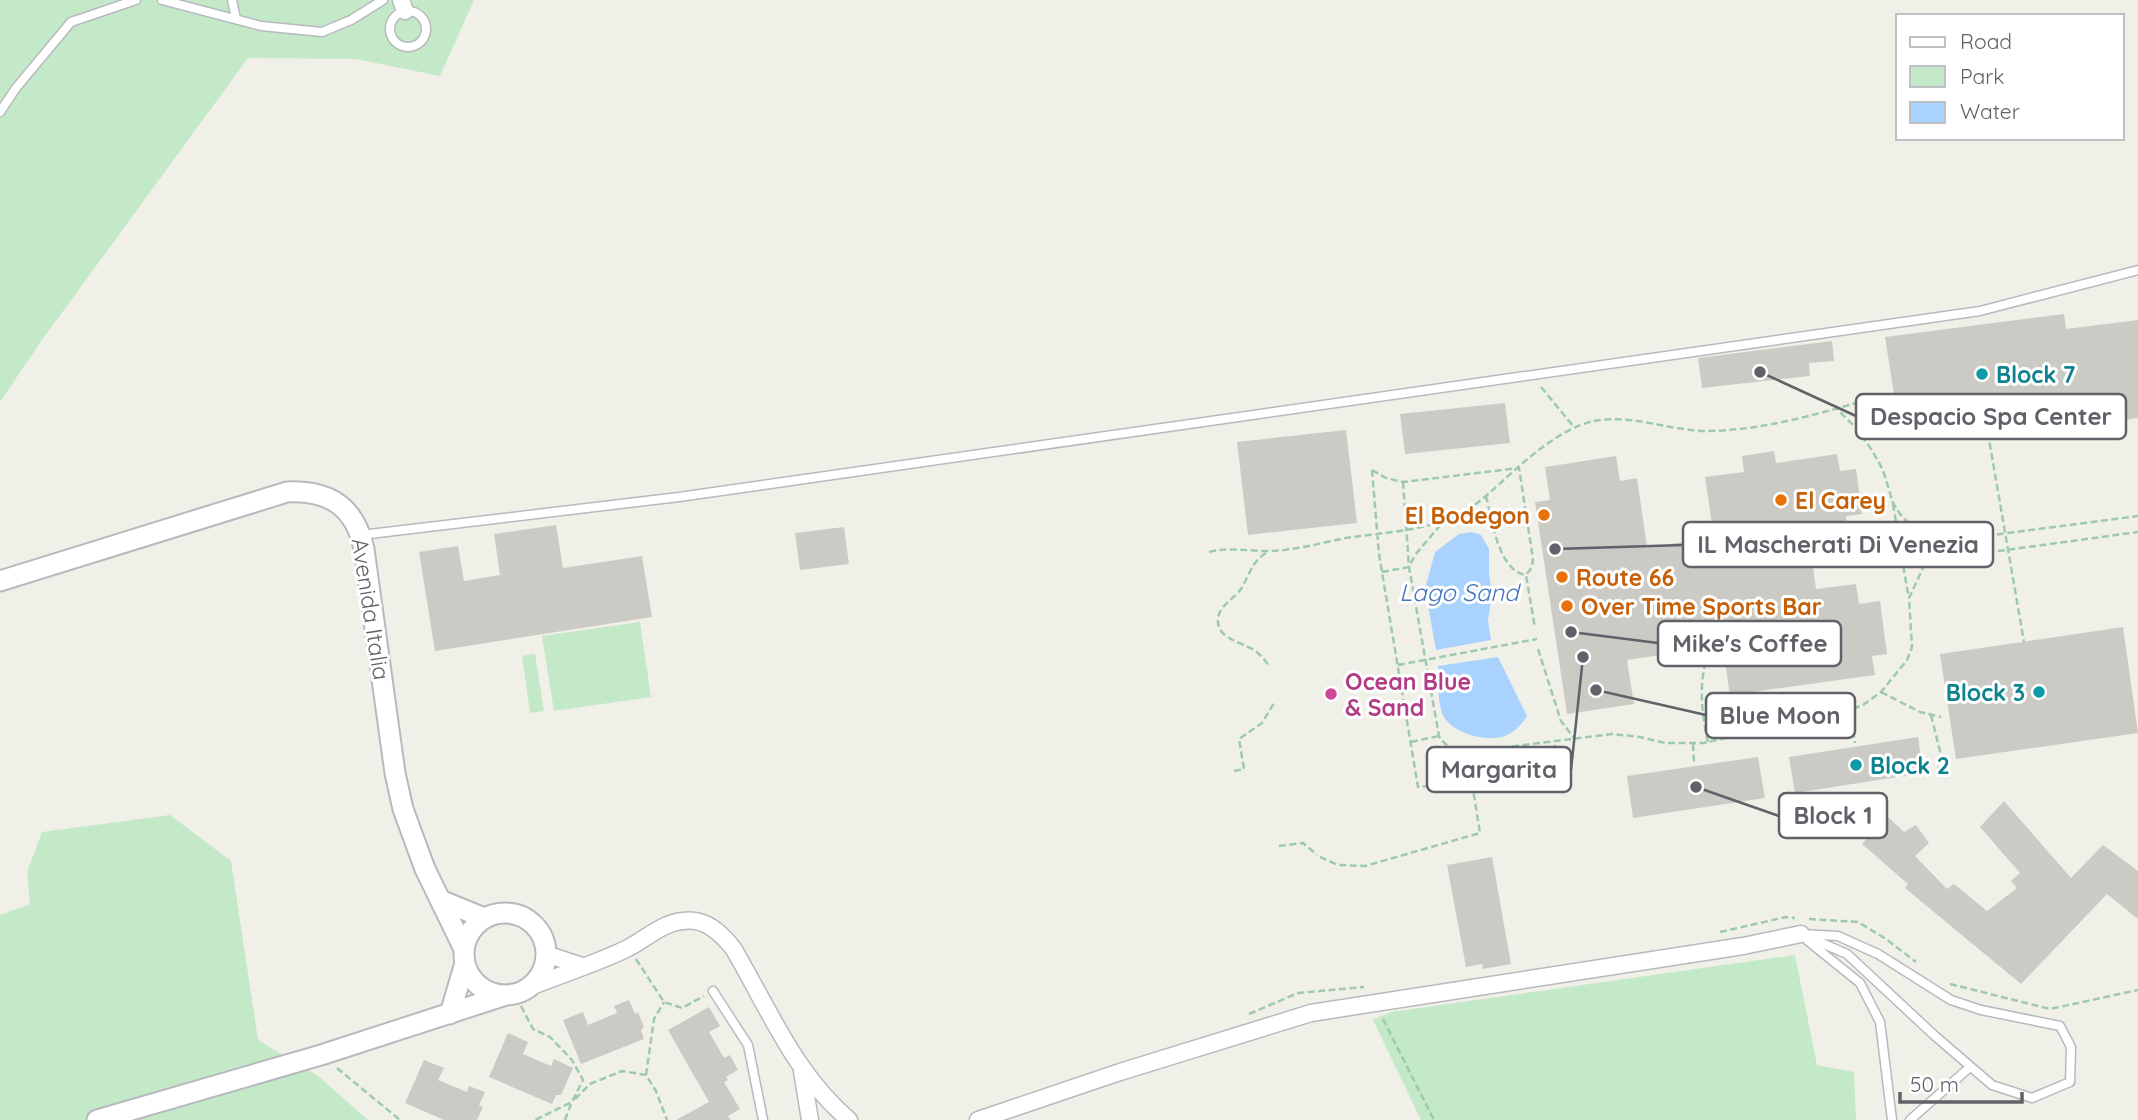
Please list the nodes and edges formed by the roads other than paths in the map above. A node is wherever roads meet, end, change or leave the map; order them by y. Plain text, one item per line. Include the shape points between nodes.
1 (136, 0) edge
2 (162, 0) edge
3 (232, 0) edge
4 (383, 0) edge
5 (403, 3) edge
6 (236, 19) junction
7 (0, 112) edge
8 (2138, 270) edge
9 (361, 535) junction
10 (0, 581) edge
11 (440, 900) junction
12 (484, 918) junction
13 (1801, 934) junction
14 (546, 954) junction
15 (465, 956) junction
16 (582, 966) junction
17 (713, 991) road end
18 (516, 992) junction
19 (450, 1014) junction
20 (1970, 1067) junction
21 (802, 1070) junction
22 (97, 1120) edge
23 (763, 1120) edge
24 (810, 1120) edge
25 (849, 1120) edge
26 (978, 1120) edge
27 (1892, 1120) edge
28 (1910, 1120) edge

1 - 7 lane via 71,22
2 - 6 lane
3 - 6 lane
4 - 6 lane via 322,32
5 - 5 lane via 390,34 397,44 409,48 420,44 427,27
8 - 9 lane via 1980,311 679,497
9 - 10 street, Avenida Italia via 345,509 333,500 305,491 287,492
9 - 11 street, Avenida Italia via 398,785 415,844
11 - 12 street
11 - 15 street, Avenida Italia
12 - 14 street via 508,913 520,916 539,931
12 - 15 street via 468,936
13 - 20 lane via 1847,954
13 - 20 lane via 1838,936 1878,954 1951,1000 2060,1026 2071,1047 2070,1082 2032,1098 1992,1085
13 - 26 street via 1311,1013
13 - 27 lane via 1860,984 1880,1022
14 - 16 street
14 - 18 street via 539,978
15 - 18 street via 470,976 480,986 492,993
15 - 19 street
16 - 18 street
16 - 21 street via 629,948 664,926 683,921 710,926 733,948
17 - 23 lane via 748,1045
18 - 19 street
19 - 22 street
20 - 28 lane
21 - 24 street
21 - 25 street

